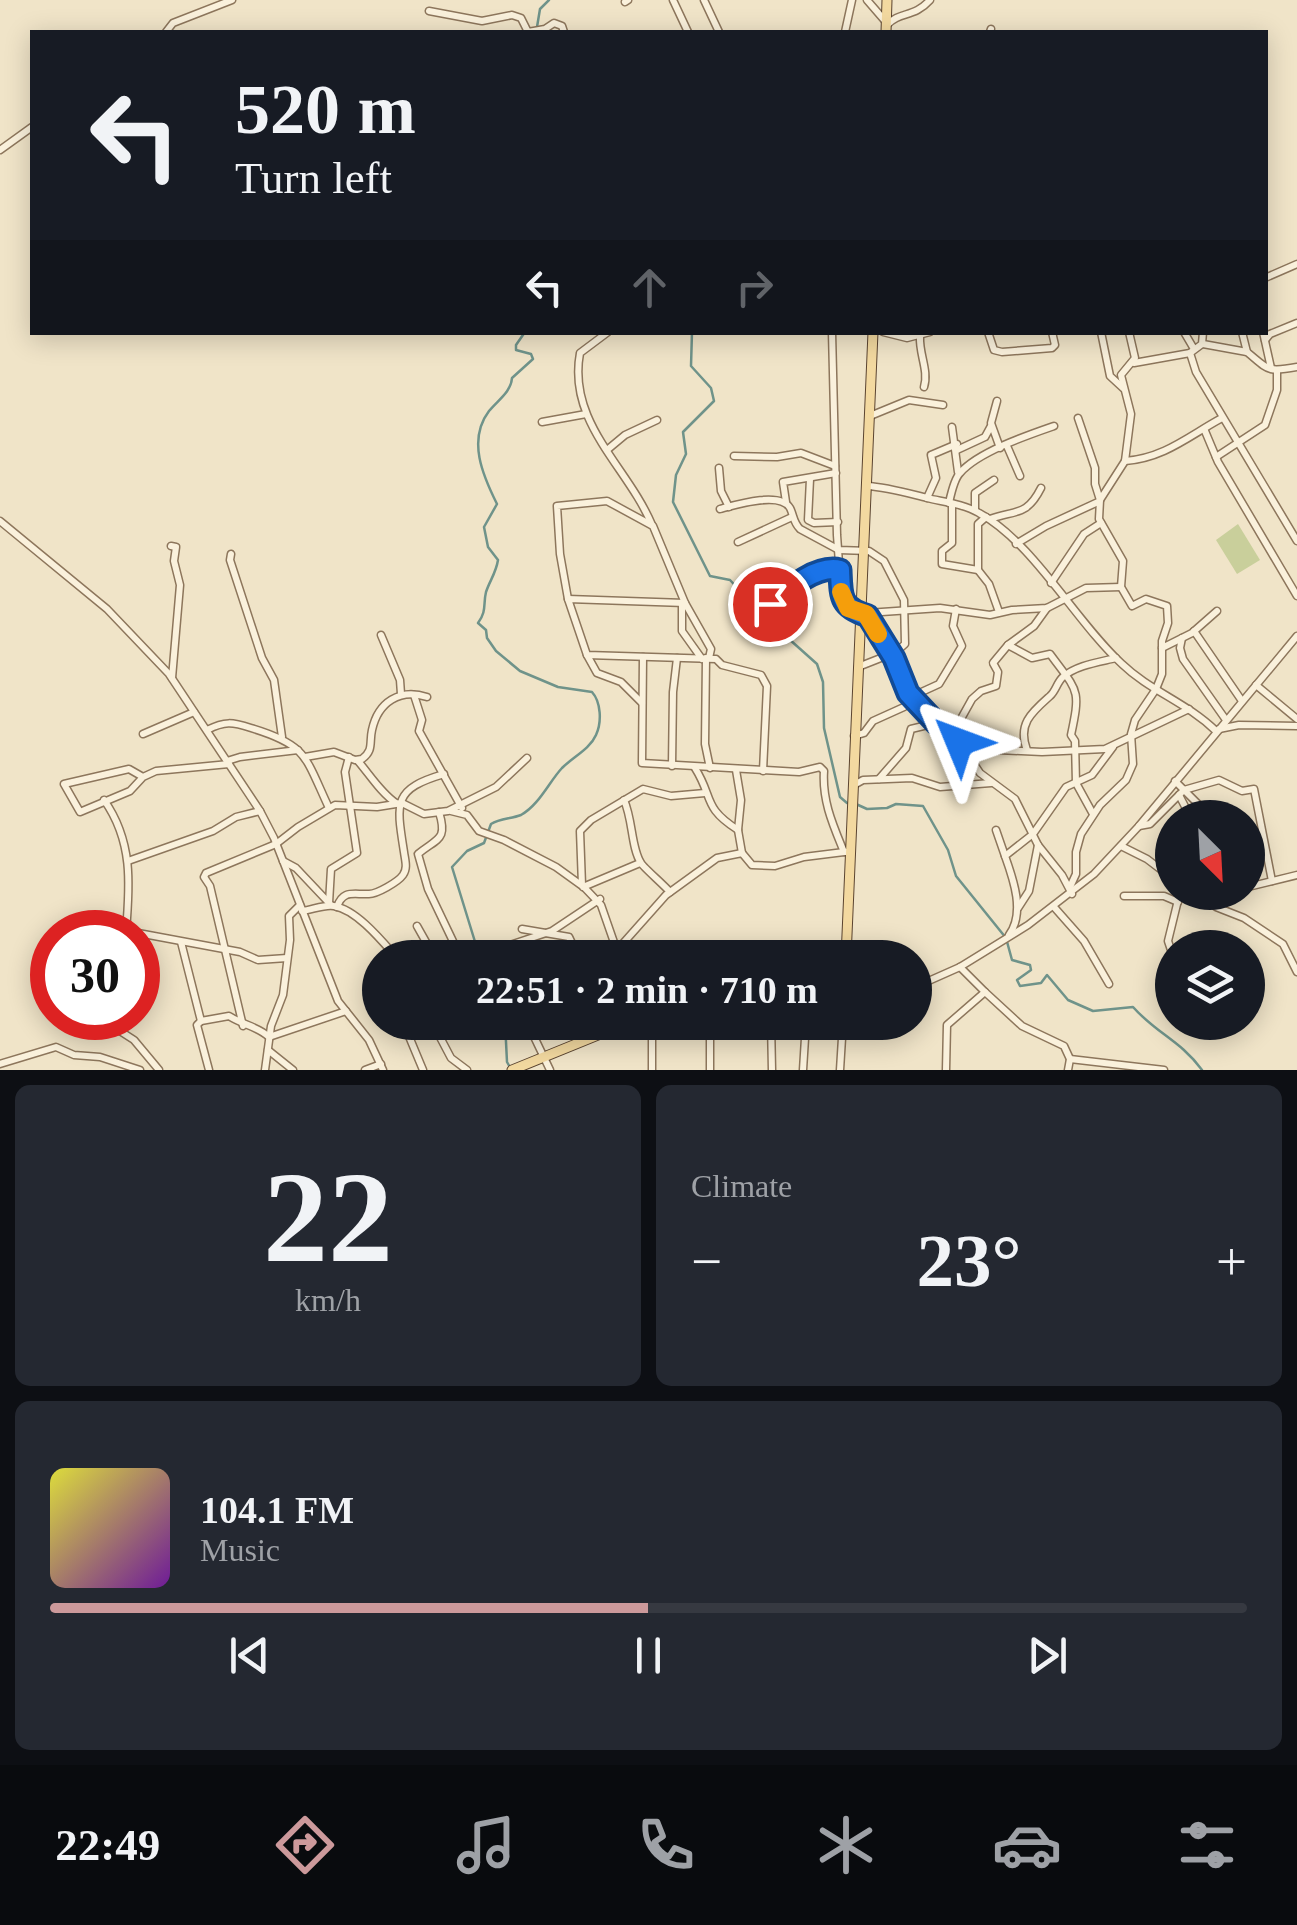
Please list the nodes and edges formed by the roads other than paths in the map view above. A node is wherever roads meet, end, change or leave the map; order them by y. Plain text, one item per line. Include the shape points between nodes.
1 (232, 0) edge
2 (673, 0) edge
3 (704, 0) edge
4 (852, 0) edge
5 (867, 0) edge
6 (887, 0) edge
7 (930, 0) edge
8 (429, 11) dead end
9 (886, 27) edge
10 (168, 30) edge
11 (527, 30) edge
12 (539, 30) edge
13 (563, 30) edge
14 (687, 30) edge
15 (718, 30) edge
16 (845, 30) edge
17 (30, 128) edge
18 (0, 150) edge
19 (1297, 264) edge
20 (1268, 277) edge
21 (1297, 323) edge
22 (1268, 334) edge
23 (604, 335) edge
24 (832, 335) edge
25 (873, 335) edge
26 (890, 335) edge
27 (925, 335) edge
28 (989, 335) edge
29 (1053, 335) edge
30 (1102, 335) edge
31 (1129, 335) edge
32 (1185, 335) edge
33 (1204, 335) edge
34 (1244, 335) edge
35 (1262, 335) edge
36 (920, 338) junction
37 (1202, 344) junction
38 (1192, 351) junction
39 (1246, 352) junction
40 (1134, 364) junction
41 (1296, 368) edge
42 (1274, 370) junction
43 (924, 386) dead end
44 (1124, 389) junction
45 (998, 401) dead end
46 (943, 405) dead end
47 (586, 414) junction
48 (870, 416) junction
49 (1078, 418) dead end
50 (1222, 418) junction
51 (656, 420) dead end
52 (542, 422) dead end
53 (992, 425) junction
54 (1054, 426) dead end
55 (952, 427) dead end
56 (1205, 431) junction
57 (1236, 441) junction
58 (957, 447) junction
59 (1004, 447) junction
60 (607, 450) junction
61 (734, 456) dead end
62 (1216, 457) junction
63 (1125, 461) junction
64 (719, 468) dead end
65 (836, 470) junction
66 (958, 473) junction
67 (1020, 476) dead end
68 (810, 479) junction
69 (994, 480) dead end
70 (866, 486) junction
71 (1042, 488) dead end
72 (928, 498) junction
73 (1100, 501) junction
74 (786, 503) junction
75 (950, 504) junction
76 (730, 506) junction
77 (720, 508) dead end
78 (975, 510) junction
79 (792, 517) junction
80 (988, 518) junction
81 (0, 520) edge
82 (838, 522) junction
83 (653, 526) junction
84 (1100, 527) junction
85 (738, 542) dead end
86 (1297, 542) edge
87 (1016, 544) junction
88 (171, 546) dead end
89 (838, 550) junction
90 (863, 550) junction
91 (231, 554) dead end
92 (840, 570) junction
93 (978, 570) junction
94 (1051, 583) junction
95 (1121, 586) junction
96 (1297, 596) edge
97 (568, 598) junction
98 (1064, 599) junction
99 (684, 603) junction
100 (770, 604) dead end
101 (956, 608) junction
102 (1047, 608) junction
103 (906, 610) junction
104 (999, 612) junction
105 (1216, 612) dead end
106 (863, 613) junction
107 (1194, 631) junction
108 (380, 635) dead end
109 (1297, 636) edge
110 (1182, 638) junction
111 (1008, 645) junction
112 (1162, 648) junction
113 (890, 653) junction
114 (587, 654) junction
115 (643, 657) junction
116 (1116, 658) junction
117 (674, 659) junction
118 (708, 659) junction
119 (858, 668) junction
120 (1066, 674) junction
121 (172, 679) junction
122 (1256, 685) junction
123 (1156, 689) junction
124 (413, 694) junction
125 (401, 695) junction
126 (427, 696) dead end
127 (912, 697) junction
128 (1241, 702) junction
129 (642, 703) junction
130 (1190, 709) junction
131 (194, 712) junction
132 (1226, 720) junction
133 (1297, 722) edge
134 (936, 723) junction
135 (1247, 725) junction
136 (207, 730) junction
137 (1217, 730) junction
138 (143, 734) dead end
139 (1132, 734) junction
140 (282, 736) junction
141 (854, 736) junction
142 (960, 745) junction
143 (1113, 746) junction
144 (298, 750) junction
145 (1027, 751) junction
146 (1075, 751) junction
147 (305, 757) junction
148 (349, 757) junction
149 (527, 758) dead end
150 (358, 761) junction
151 (228, 763) junction
152 (672, 766) junction
153 (703, 767) junction
154 (763, 770) junction
155 (853, 771) junction
156 (740, 773) junction
157 (444, 774) junction
158 (143, 777) junction
159 (878, 779) junction
160 (863, 780) junction
161 (1174, 781) junction
162 (1076, 782) junction
163 (991, 784) junction
164 (853, 786) junction
165 (1182, 793) junction
166 (705, 794) junction
167 (104, 800) junction
168 (624, 800) junction
169 (1185, 800) edge
170 (1190, 800) edge
171 (398, 803) junction
172 (352, 805) junction
173 (461, 806) junction
174 (329, 808) junction
175 (260, 811) junction
176 (448, 811) junction
177 (439, 812) junction
178 (1093, 814) junction
179 (467, 815) junction
180 (1139, 826) junction
181 (738, 830) junction
182 (996, 830) dead end
183 (1033, 834) junction
184 (276, 844) junction
185 (1038, 845) junction
186 (1121, 846) junction
187 (847, 852) junction
188 (742, 853) junction
189 (1004, 856) junction
190 (128, 861) junction
191 (283, 861) junction
192 (640, 862) junction
193 (1155, 865) edge
194 (1297, 875) edge
195 (1272, 882) junction
196 (1265, 883) edge
197 (583, 886) junction
198 (1071, 891) junction
199 (670, 892) junction
200 (1124, 896) dead end
201 (1155, 896) edge
202 (600, 900) junction
203 (332, 905) junction
204 (301, 908) junction
205 (1018, 908) junction
206 (1054, 908) junction
207 (129, 910) edge
208 (1226, 910) edge
209 (418, 926) dead end
210 (522, 930) dead end
211 (545, 932) junction
212 (160, 935) edge
213 (1006, 938) junction
214 (379, 940) edge
215 (425, 940) edge
216 (452, 940) edge
217 (523, 940) edge
218 (571, 940) edge
219 (610, 940) edge
220 (627, 940) edge
221 (846, 940) edge
222 (181, 942) junction
223 (224, 950) junction
224 (287, 958) junction
225 (960, 967) junction
226 (1297, 972) edge
227 (932, 980) edge
228 (1110, 984) dead end
229 (985, 992) junction
230 (346, 1011) junction
231 (202, 1021) junction
232 (243, 1026) junction
233 (269, 1036) junction
234 (134, 1040) edge
235 (410, 1040) edge
236 (442, 1040) edge
237 (534, 1040) edge
238 (584, 1040) edge
239 (652, 1040) edge
240 (710, 1040) edge
241 (771, 1040) edge
242 (805, 1040) edge
243 (842, 1040) edge
244 (268, 1050) junction
245 (542, 1057) junction
246 (1070, 1059) junction
247 (0, 1064) edge
248 (382, 1067) edge
249 (140, 1070) edge
250 (159, 1070) edge
251 (209, 1070) edge
252 (265, 1070) edge
253 (294, 1070) edge
254 (365, 1070) edge
255 (423, 1070) edge
256 (466, 1070) edge
257 (512, 1070) edge
258 (550, 1070) edge
259 (652, 1070) edge
260 (710, 1070) edge
261 (772, 1070) edge
262 (803, 1070) edge
263 (840, 1070) edge
264 (946, 1070) edge
265 (1068, 1070) edge
266 (1164, 1070) edge

1 - 10 street
2 - 14 street
3 - 15 street
4 - 16 street
5 - 9 street
6 - 9 main road
7 - 9 street
8 - 11 street via 482,21 512,16
12 - 13 street via 554,23
17 - 18 street
19 - 20 street
21 - 22 street
23 - 47 street via 580,355 577,380
24 - 65 street
25 - 48 main road
26 - 36 street
27 - 36 street
28 - 29 street via 996,352 1052,348
30 - 44 street via 1110,376
31 - 40 street
32 - 38 street
33 - 37 street
34 - 35 street
34 - 39 street
35 - 42 street
36 - 43 street
37 - 38 street
37 - 39 street
38 - 40 street
38 - 50 street
39 - 42 street
40 - 44 street via 1122,372
41 - 42 street
42 - 57 street via 1277,390 1266,423
44 - 63 street via 1131,414
45 - 53 street
46 - 48 street via 908,400
47 - 52 street
47 - 60 street
48 - 70 main road
49 - 73 street
50 - 56 street
50 - 57 street
51 - 60 street
53 - 58 street via 984,437
53 - 59 street
54 - 59 street
55 - 58 street
56 - 62 street
56 - 63 street
57 - 62 street
57 - 86 street
58 - 66 street
58 - 72 street via 931,454 936,478
59 - 66 street
59 - 67 street
60 - 83 street
61 - 65 street via 801,453
62 - 96 street
63 - 73 street
64 - 76 street
65 - 68 street
65 - 82 street
66 - 75 street
68 - 74 street via 782,483
68 - 82 street via 808,520
69 - 78 street via 975,494
70 - 72 street
70 - 90 main road
71 - 80 street via 1032,505
72 - 75 street
73 - 84 street
73 - 87 street
74 - 76 street
74 - 79 street
75 - 78 street
75 - 93 street via 952,542 942,564
76 - 77 street
78 - 80 street
79 - 85 street
79 - 89 street via 800,529
80 - 87 street
80 - 93 street via 978,524
81 - 121 street via 107,609
82 - 89 street
83 - 97 street via 607,501 558,504
83 - 99 street
84 - 94 street via 1084,534
84 - 95 street via 1123,561
87 - 94 street
88 - 121 street via 180,585
89 - 90 street
89 - 92 street
90 - 103 street via 889,566
90 - 106 main road
91 - 140 street via 274,680
92 - 100 street via 828,568
92 - 106 street via 845,603
93 - 104 street
94 - 98 street
95 - 98 street via 1086,588
95 - 112 street via 1132,606 1146,599 1167,606
97 - 99 street
97 - 114 street
98 - 102 street
98 - 116 street
99 - 118 street via 712,649
99 - 118 street via 682,630
101 - 103 street
101 - 104 street
101 - 127 street via 953,626 962,646 941,682
102 - 104 street
102 - 111 street
103 - 106 street
103 - 113 street via 906,644
105 - 107 street
106 - 113 street
106 - 119 main road
107 - 110 street
107 - 128 street
108 - 125 street
109 - 122 street
110 - 112 street
110 - 132 street via 1183,659
111 - 120 street via 1032,658 1050,654
111 - 142 street via 993,663 996,686 976,694 962,717
112 - 123 street
113 - 119 street
113 - 127 street
114 - 115 street
114 - 129 street via 598,673 621,682
115 - 117 street
115 - 129 street
116 - 120 street
116 - 123 street
117 - 118 street
117 - 152 street
118 - 153 street
118 - 154 street via 765,680
119 - 141 main road
120 - 145 street via 1028,720 1022,734
120 - 146 street via 1079,706 1071,735
121 - 131 street
122 - 128 street
122 - 133 street
123 - 130 street
123 - 139 street
124 - 125 street
124 - 126 street
124 - 157 street via 420,731
125 - 150 street via 379,711 369,754
127 - 134 street
127 - 141 street
128 - 132 street
128 - 135 street
129 - 152 street via 640,760
130 - 137 street
130 - 139 street
131 - 136 street
131 - 138 street
132 - 137 street
133 - 135 street
134 - 142 street
134 - 159 street via 912,729 906,748
135 - 137 street
136 - 140 street via 231,721
136 - 151 street
137 - 161 street
139 - 143 street
139 - 178 street via 1128,777
140 - 144 street
141 - 155 main road
142 - 145 street
142 - 163 street
143 - 146 street
143 - 162 street via 1092,775
144 - 147 street
144 - 151 street
145 - 146 street
146 - 162 street
147 - 148 street
147 - 174 street
148 - 150 street
148 - 172 street
149 - 173 street via 496,787
150 - 171 street
151 - 158 street
151 - 175 street
152 - 153 street
153 - 156 street
153 - 166 street
154 - 156 street
154 - 187 street via 823,769 822,791
155 - 160 street
155 - 164 main road
156 - 181 street
157 - 171 street via 420,780
157 - 173 street
158 - 167 street via 130,791
158 - 167 street via 129,769 64,784 78,812
159 - 160 street
159 - 163 street via 912,778 940,787
160 - 164 street
161 - 165 street
161 - 180 street
162 - 178 street
162 - 183 street
163 - 183 street via 1015,799
164 - 187 main road
165 - 169 street
165 - 170 street
165 - 180 street via 1150,824
165 - 195 street via 1220,780 1254,789
166 - 168 street via 643,790
166 - 181 street via 720,819
167 - 190 street
168 - 192 street
168 - 197 street via 580,830
171 - 172 street
171 - 177 street via 424,814
171 - 203 street via 405,873 372,893 350,892
172 - 174 street
172 - 203 street via 358,853 331,869
173 - 176 street
173 - 179 street
174 - 184 street
175 - 184 street
175 - 190 street
176 - 177 street
176 - 179 street
177 - 216 street via 442,836 418,854
178 - 198 street via 1077,846
179 - 197 street via 482,832
180 - 186 street
181 - 188 street
182 - 189 street
183 - 185 street
183 - 189 street
184 - 191 street
184 - 223 street via 204,876
185 - 198 street
185 - 205 street via 1029,891
186 - 193 street
186 - 198 street
187 - 188 street via 768,867
187 - 221 main road
188 - 199 street via 722,855
189 - 205 street
190 - 207 street
191 - 203 street
191 - 204 street
192 - 197 street
192 - 199 street
194 - 195 street
195 - 196 street
197 - 202 street
198 - 206 street
199 - 220 street
200 - 201 street
202 - 211 street
202 - 219 street
203 - 204 street
203 - 214 street
204 - 224 street via 289,916
204 - 230 street
205 - 213 street via 1017,924
206 - 213 street
206 - 228 street via 1084,940
208 - 226 street via 1284,944
209 - 215 street
210 - 211 street
211 - 217 street
211 - 218 street
212 - 222 street
213 - 225 street
222 - 223 street
222 - 231 street
223 - 224 street via 258,960
223 - 232 street
224 - 233 street
225 - 227 street
225 - 229 street
229 - 246 street via 1022,1026 1064,1046
229 - 264 street via 947,1025
230 - 233 street
230 - 248 street
231 - 232 street via 228,1016
231 - 251 street via 197,1026
232 - 233 street
233 - 244 street
234 - 250 street
235 - 255 street
236 - 256 street
237 - 245 street
238 - 245 main road
239 - 259 street
240 - 260 street
241 - 261 street
242 - 262 street
243 - 263 street
244 - 252 street
244 - 253 street
245 - 257 main road
245 - 258 street
246 - 265 street
246 - 266 street
247 - 249 street via 56,1048
248 - 254 street

